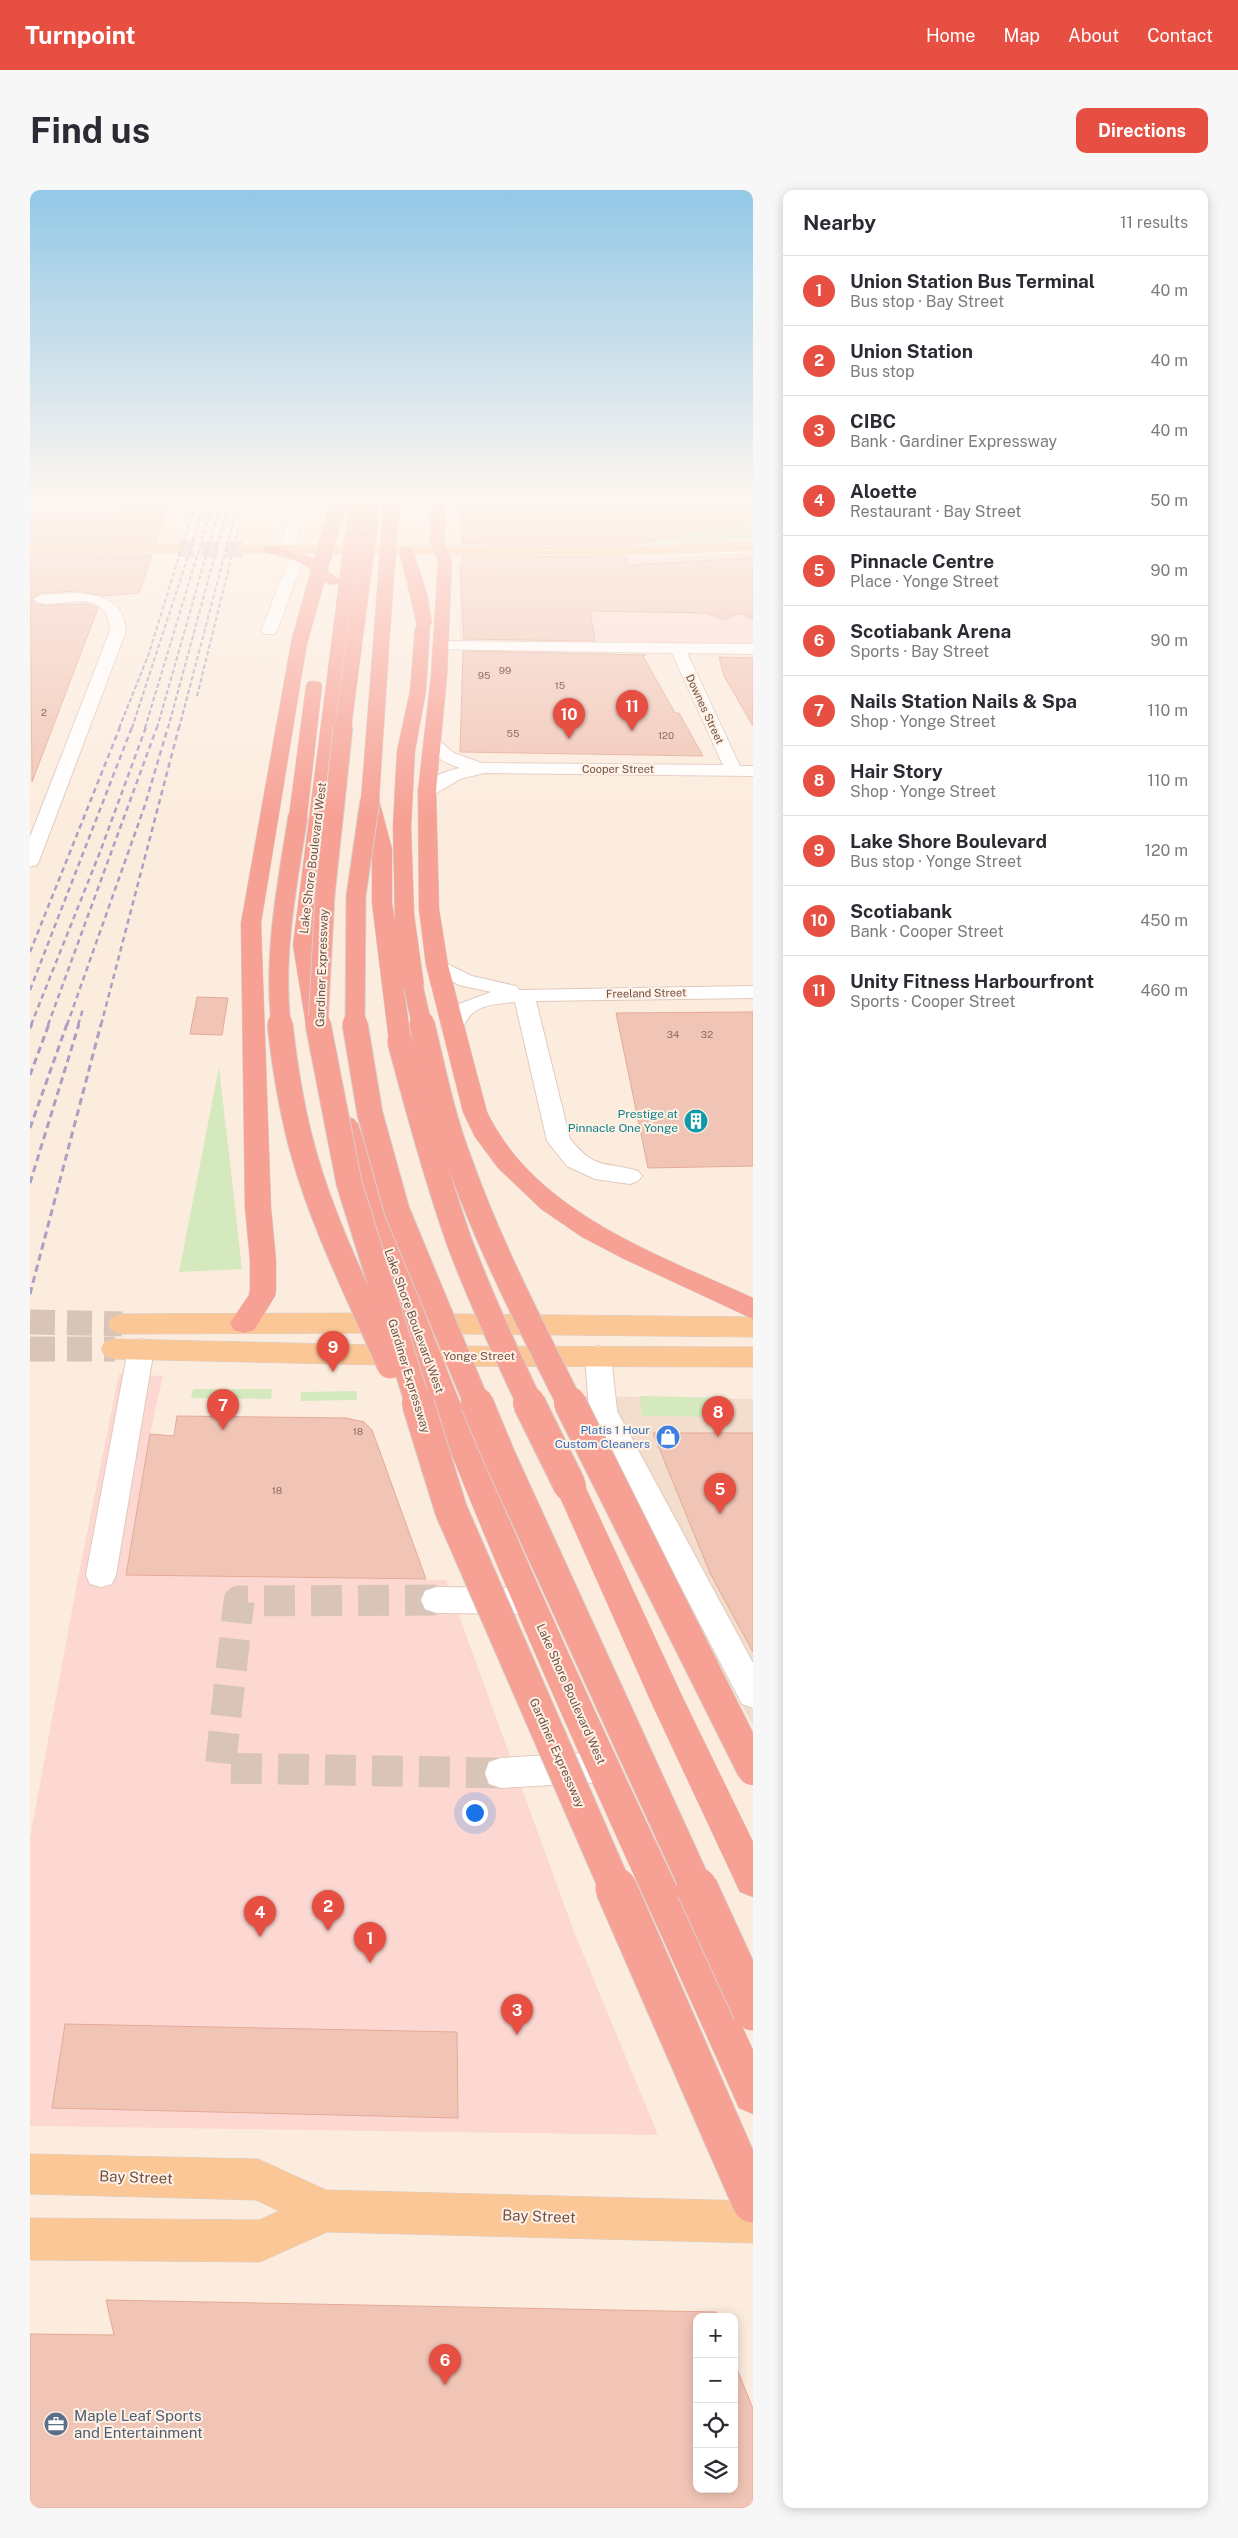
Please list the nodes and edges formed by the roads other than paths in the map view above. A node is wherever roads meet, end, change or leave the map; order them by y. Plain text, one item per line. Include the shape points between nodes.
1 (92, 604) edge
2 (276, 604) edge
3 (310, 604) edge
4 (343, 604) edge
5 (359, 604) edge
6 (384, 604) edge
7 (421, 604) edge
8 (427, 604) edge
9 (443, 604) edge
10 (424, 623) junction
11 (268, 631) dead end
12 (441, 646) junction
13 (677, 648) junction
14 (753, 649) edge
15 (316, 672) dead end
16 (431, 743) junction
17 (484, 768) junction
18 (734, 770) junction
19 (753, 771) edge
20 (274, 791) junction
21 (427, 792) junction
22 (370, 800) junction
23 (30, 861) edge
24 (303, 945) junction
25 (437, 965) junction
26 (753, 992) edge
27 (532, 995) junction
28 (452, 1027) junction
29 (630, 1176) dead end
30 (753, 1309) edge
31 (244, 1323) junction
32 (413, 1324) junction
33 (753, 1327) edge
34 (126, 1341) junction
35 (425, 1356) junction
36 (598, 1356) junction
37 (753, 1357) edge
38 (451, 1510) junction
39 (101, 1575) dead end
40 (436, 1600) tunnel mouth
41 (528, 1601) junction
42 (753, 1694) edge
43 (604, 1767) junction
44 (753, 1769) edge
45 (502, 1773) tunnel mouth
46 (753, 1880) edge
47 (753, 2010) edge
48 (753, 2094) edge
49 (30, 2174) edge
50 (753, 2202) edge
51 (325, 2212) junction
52 (753, 2222) edge
53 (30, 2239) edge

1 - 23 street via 113,605 118,631
2 - 11 street
3 - 20 highway, bridge via 299,643
4 - 24 highway, Lake Shore Boulevard West
5 - 38 highway, Gardiner Expressway, bridge via 325,896 318,1024 349,1184
6 - 22 highway, bridge
7 - 10 highway
8 - 10 highway
9 - 12 highway
10 - 44 highway, bridge via 418,691 406,751 402,826 404,914 413,986 434,1082 460,1164 496,1255
12 - 13 street
12 - 16 highway
13 - 14 street
13 - 18 street, Downes Street
15 - 38 highway, bridge via 283,908 278,990 286,1077 305,1159 339,1250
16 - 17 street, Cooper Street via 441,754
16 - 21 highway
17 - 18 street, Cooper Street
17 - 21 street, Cooper Street via 443,778
18 - 19 street, Cooper Street
20 - 24 highway via 280,852
20 - 31 highway via 251,923 257,1198 263,1289 262,1296
21 - 25 highway via 429,909
22 - 46 highway, bridge via 382,849 382,903 400,1041 428,1148 470,1269 668,1704
22 - 47 highway, bridge via 356,896 355,1027 370,1114 397,1211 499,1456
24 - 32 highway, Lake Shore Boulevard West via 317,1026 352,1146
25 - 27 street, Freeland Street via 473,984
25 - 28 highway
26 - 27 street, Freeland Street
27 - 28 street, Freeland Street via 473,1003 459,1015
27 - 29 street via 559,1141 576,1161 603,1174
28 - 30 highway via 475,1112 487,1137 507,1162 550,1203 630,1252
31 - 32 main road
31 - 34 main road
32 - 33 main road
32 - 35 highway, Lake Shore Boulevard West
34 - 35 main road, Yonge Street
34 - 39 street
35 - 36 main road, Yonge Street
35 - 41 highway, Lake Shore Boulevard West
36 - 37 main road, Yonge Street
36 - 42 street via 603,1411
38 - 50 highway, Gardiner Expressway, bridge
40 - 41 street
41 - 43 highway, Lake Shore Boulevard West
43 - 45 street
43 - 48 highway, Lake Shore Boulevard West
49 - 51 main road, Bay Street via 258,2180
51 - 52 main road, Bay Street
51 - 53 main road, Bay Street via 260,2241

